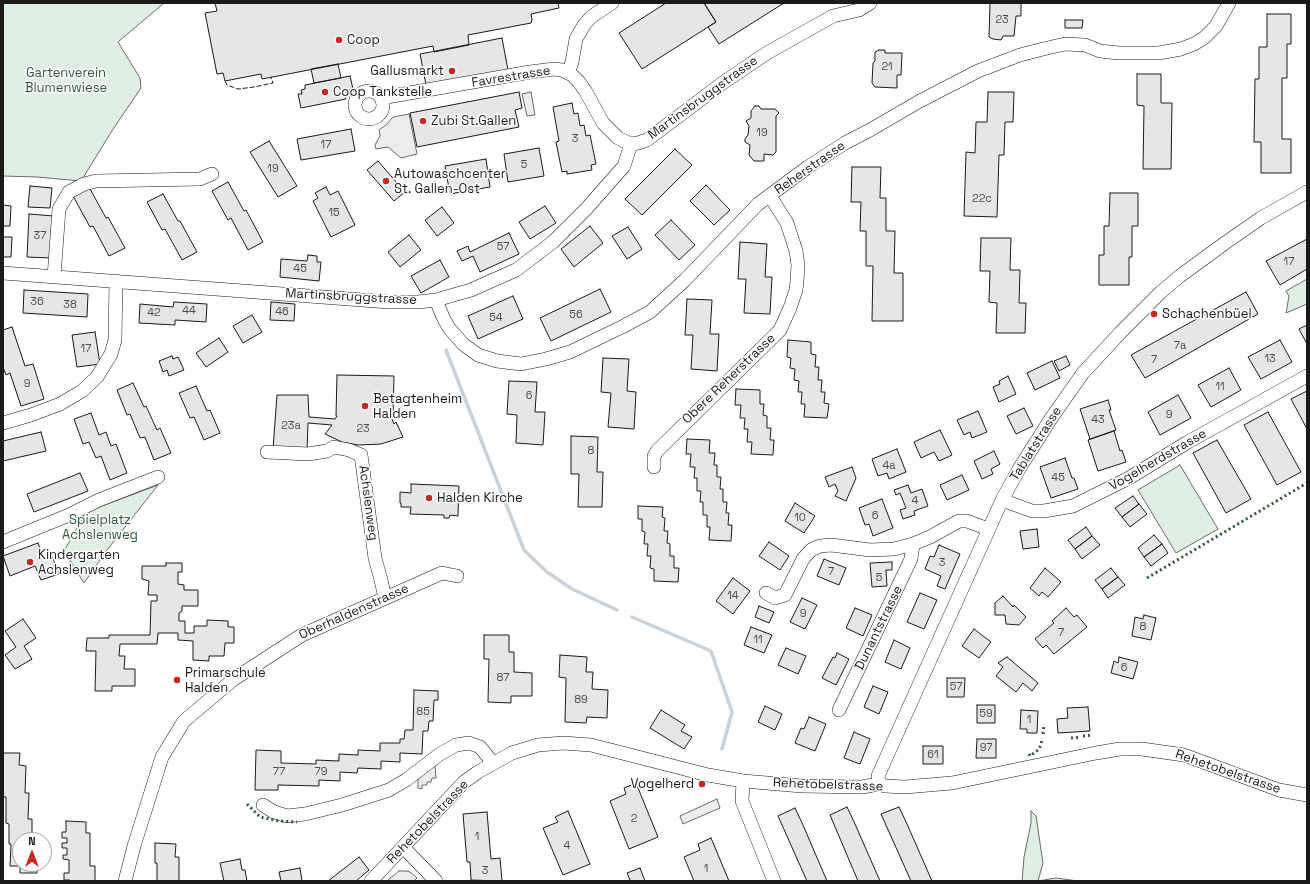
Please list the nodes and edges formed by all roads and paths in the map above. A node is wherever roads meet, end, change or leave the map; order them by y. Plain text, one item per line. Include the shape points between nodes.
1 (612, 3) edge
2 (845, 3) edge
3 (870, 3) edge
4 (1229, 3) edge
5 (833, 16) junction
6 (568, 73) junction
7 (381, 98) dead end
8 (631, 144) junction
9 (212, 174) dead end
10 (1307, 192) edge
11 (770, 196) junction
12 (3, 273) edge
13 (54, 277) junction
14 (116, 281) junction
15 (436, 300) junction
16 (1307, 376) edge
17 (3, 423) edge
18 (267, 452) dead end
19 (654, 467) dead end
20 (158, 477) dead end
21 (1002, 500) junction
22 (988, 529) junction
23 (3, 542) edge
24 (913, 544) junction
25 (457, 576) dead end
26 (766, 593) dead end
27 (385, 598) junction
28 (838, 710) dead end
29 (493, 763) junction
30 (743, 781) junction
31 (879, 784) junction
32 (1307, 795) edge
33 (263, 804) dead end
34 (403, 847) junction
35 (125, 881) edge
36 (371, 881) edge
37 (436, 881) edge
38 (774, 881) edge

1 - 6 street via 591,16 584,25 576,39
2 - 5 street, Martinsbruggstrasse
3 - 5 street, Martinsbruggstrasse via 859,10
4 - 11 street, Reherstrasse via 1216,26 1204,38 1182,49 1159,53 1119,53 1100,51 1086,45 1065,44 1020,55 978,71 845,143
5 - 8 street, Martinsbruggstrasse via 766,53 647,140
6 - 7 street, Favrestrasse via 554,69 542,70
6 - 8 street, Favrestrasse via 586,92 609,130 622,141
8 - 15 street, Martinsbruggstrasse via 624,166 553,242 516,270 471,290
9 - 13 street via 200,179 96,181 69,192 59,209
10 - 21 street, Tablatstrasse via 1261,218 1180,276 1120,333 1083,373 1052,417
11 - 15 street, Reherstrasse via 748,214 685,280 650,312 580,348 558,356 521,364 478,355 463,344 449,328
11 - 19 street, Obere Reherstrasse via 786,223 796,251 797,282 790,308 780,330 657,450
12 - 13 street, Martinsbruggstrasse
13 - 14 street, Martinsbruggstrasse
14 - 15 street, Martinsbruggstrasse via 383,302
14 - 17 street via 115,340 111,354 97,377 82,391 60,404
16 - 21 street, Vogelherdstrasse via 1128,478 1073,506 1044,512 1032,511
18 - 27 street, Achslenweg via 308,454 327,451 334,447 361,455 375,558
20 - 23 street
21 - 22 street, Tablatstrasse
22 - 24 street via 967,521 959,521
22 - 31 street, Tablatstrasse via 878,776
24 - 26 street via 882,550 820,546 811,550 803,559 785,595 776,598
24 - 28 street, Dunantstrasse via 912,559
25 - 27 street, Oberhaldenstrasse via 442,573
27 - 35 street, Oberhaldenstrasse via 302,634 234,679 184,721 162,757
29 - 30 street, Rehetobelstrasse via 512,753 538,745 591,745
29 - 33 street via 480,746 469,743 456,745 389,790 342,805 287,816 274,812
29 - 34 street, Rehetobelstrasse via 464,782
30 - 31 street, Rehetobelstrasse via 802,786 862,787
30 - 38 street via 742,801
31 - 32 street, Rehetobelstrasse via 905,787 941,784 1096,752 1142,749 1184,755 1279,790
34 - 36 street, Rehetobelstrasse
34 - 37 street

